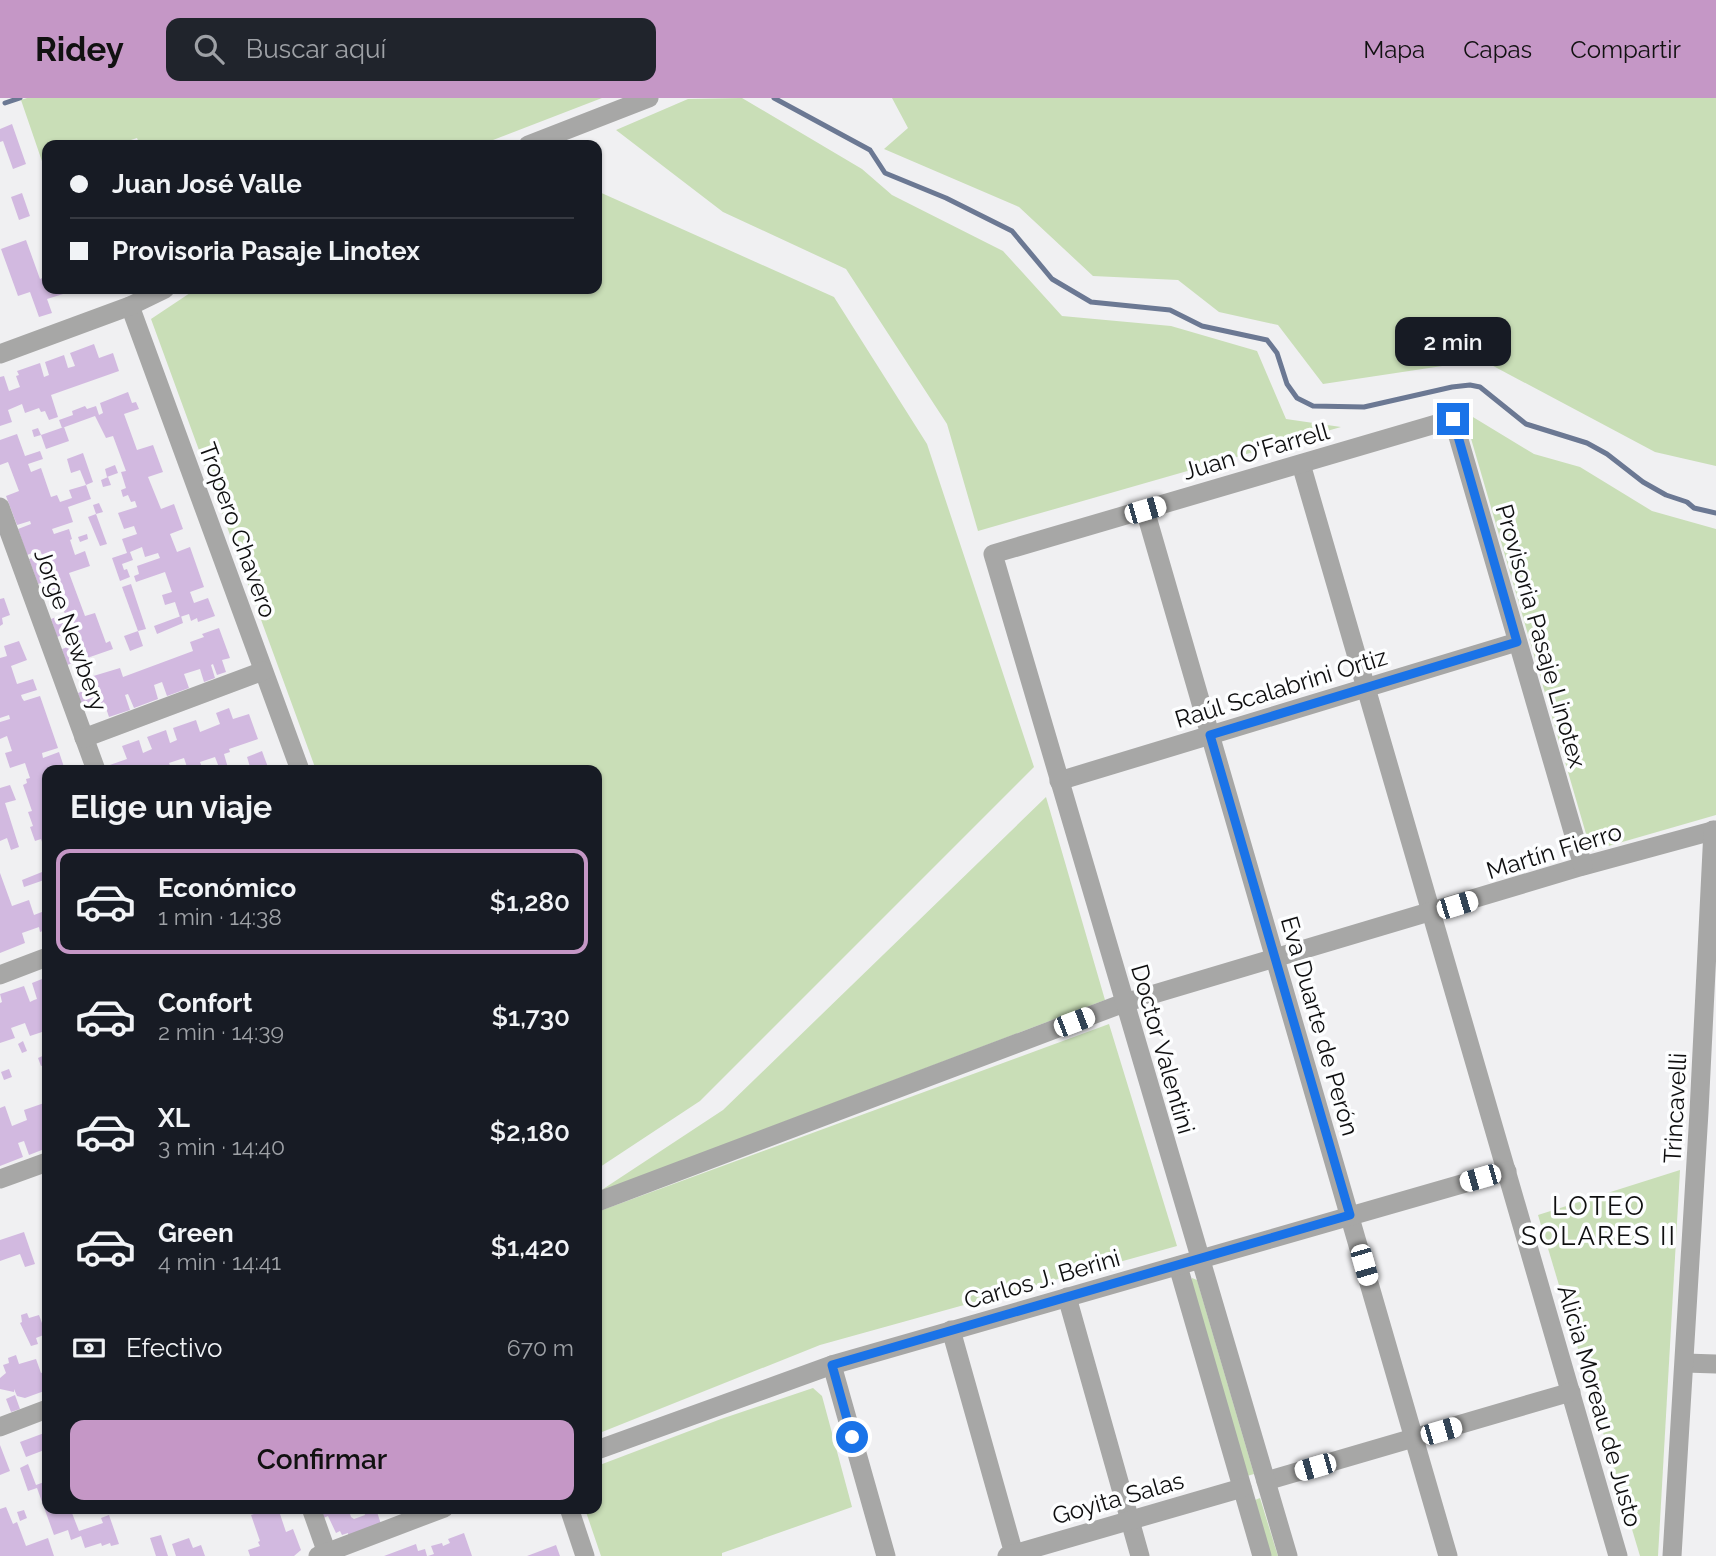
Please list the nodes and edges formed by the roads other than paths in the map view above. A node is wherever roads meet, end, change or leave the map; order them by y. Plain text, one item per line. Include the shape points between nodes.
1 (649, 98) edge
2 (541, 140) edge
3 (155, 294) edge
4 (130, 306) junction
5 (0, 354) edge
6 (1453, 419) joint
7 (1301, 464) junction
8 (0, 507) edge
9 (1145, 510) junction
10 (993, 554) joint
11 (9, 558) edge
12 (1517, 642) junction
13 (263, 671) junction
14 (1365, 688) junction
15 (1210, 735) junction
16 (84, 738) junction
17 (94, 765) edge
18 (298, 765) edge
19 (1059, 781) junction
20 (1715, 830) edge
21 (1583, 866) junction
22 (1431, 913) junction
23 (42, 959) edge
24 (1275, 960) junction
25 (0, 975) edge
26 (1124, 1003) junction
27 (1708, 1112) edge
28 (42, 1164) edge
29 (1507, 1171) junction
30 (0, 1179) edge
31 (602, 1200) edge
32 (1350, 1215) junction
33 (1200, 1260) junction
34 (1178, 1266) junction
35 (1067, 1297) junction
36 (951, 1330) junction
37 (1685, 1363) junction
38 (1716, 1364) edge
39 (832, 1365) junction
40 (1571, 1392) junction
41 (42, 1411) edge
42 (0, 1427) edge
43 (1415, 1438) junction
44 (602, 1448) edge
45 (1266, 1481) junction
46 (1242, 1488) junction
47 (313, 1514) edge
48 (428, 1514) edge
49 (571, 1514) edge
50 (1130, 1520) junction
51 (324, 1555) edge
52 (1010, 1555) edge
53 (585, 1556) edge
54 (886, 1556) edge
55 (1140, 1556) edge
56 (1262, 1556) edge
57 (1288, 1556) edge
58 (1448, 1556) edge
59 (1619, 1556) edge
60 (1672, 1556) edge

1 - 2 street
3 - 4 street
4 - 5 street
4 - 13 street, Tropero Chavero
6 - 7 street, Juan O'Farrell
6 - 12 street, Provisoria Pasaje Linotex
7 - 9 street, Juan O'Farrell
7 - 14 street, Alicia Moreau de Justo
8 - 11 street, Jorge Newbery
9 - 10 street, Juan O'Farrell
9 - 15 street, Eva Duarte de Perón
10 - 19 street, Doctor Valentini
11 - 16 street, Jorge Newbery
12 - 14 street, Raúl Scalabrini Ortiz
12 - 21 street, Provisoria Pasaje Linotex
13 - 16 street
13 - 18 street, Tropero Chavero
14 - 15 street, Raúl Scalabrini Ortiz
14 - 22 street, Alicia Moreau de Justo
15 - 19 street, Raúl Scalabrini Ortiz
15 - 24 street, Eva Duarte de Perón
16 - 17 street, Jorge Newbery
19 - 26 street, Doctor Valentini
20 - 21 street, Martín Fierro
20 - 27 street, Trincavelli
21 - 22 street, Martín Fierro
22 - 24 street, Martín Fierro
22 - 29 street, Alicia Moreau de Justo
23 - 25 street
24 - 26 street, Martín Fierro
24 - 32 street, Eva Duarte de Perón
26 - 31 street, Martín Fierro
26 - 33 street, Doctor Valentini
27 - 37 street, Trincavelli
28 - 30 street
29 - 32 street, Carlos J. Berini
29 - 40 street, Alicia Moreau de Justo
32 - 33 street, Carlos J. Berini
32 - 43 street, Eva Duarte de Perón
33 - 34 street, Carlos J. Berini
33 - 45 street, Doctor Valentini
34 - 35 street, Carlos J. Berini
34 - 46 street
35 - 36 street, Carlos J. Berini
35 - 50 street
36 - 39 street, Carlos J. Berini
36 - 52 street
37 - 38 street
37 - 60 street, Trincavelli
39 - 44 street, Carlos J. Berini
39 - 54 street
40 - 43 street
40 - 59 street, Alicia Moreau de Justo
41 - 42 street
43 - 45 street
43 - 58 street, Eva Duarte de Perón
45 - 57 street, Doctor Valentini
46 - 50 street, Goyita Salas
46 - 56 street
47 - 51 street
48 - 51 street
49 - 53 street
50 - 52 street, Goyita Salas
50 - 55 street

